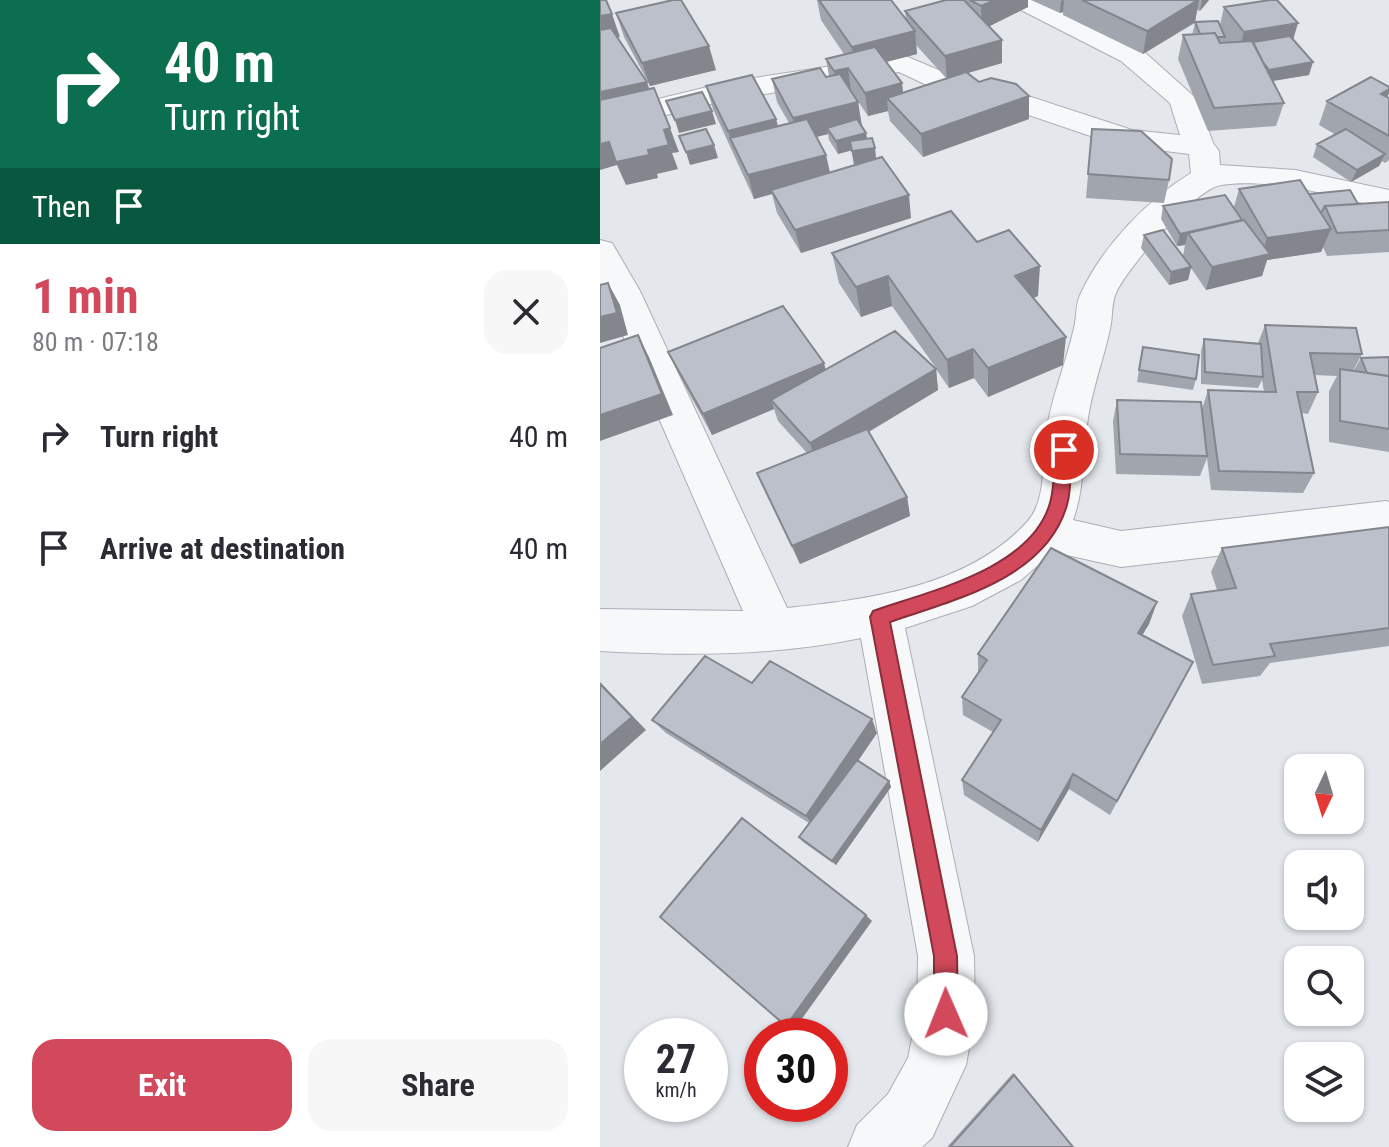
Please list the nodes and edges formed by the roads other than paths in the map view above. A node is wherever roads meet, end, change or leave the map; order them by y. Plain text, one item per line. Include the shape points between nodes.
1 (1022, 0) edge
2 (600, 122) edge
3 (1202, 162) junction
4 (1389, 200) edge
5 (600, 251) edge
6 (1386, 519) dead end
7 (1045, 532) junction
8 (880, 617) junction
9 (600, 630) edge
10 (775, 631) junction
11 (879, 1147) edge

1 - 3 street via 1131,55 1183,100
2 - 3 street via 728,91 903,63 943,82
3 - 4 street
3 - 7 street via 1097,295 1067,422 1058,505
5 - 10 street
6 - 7 street via 1121,549
7 - 8 street via 1017,561 979,581
8 - 10 street
8 - 11 street via 946,956 946,1014 936,1065 917,1103
9 - 10 street

